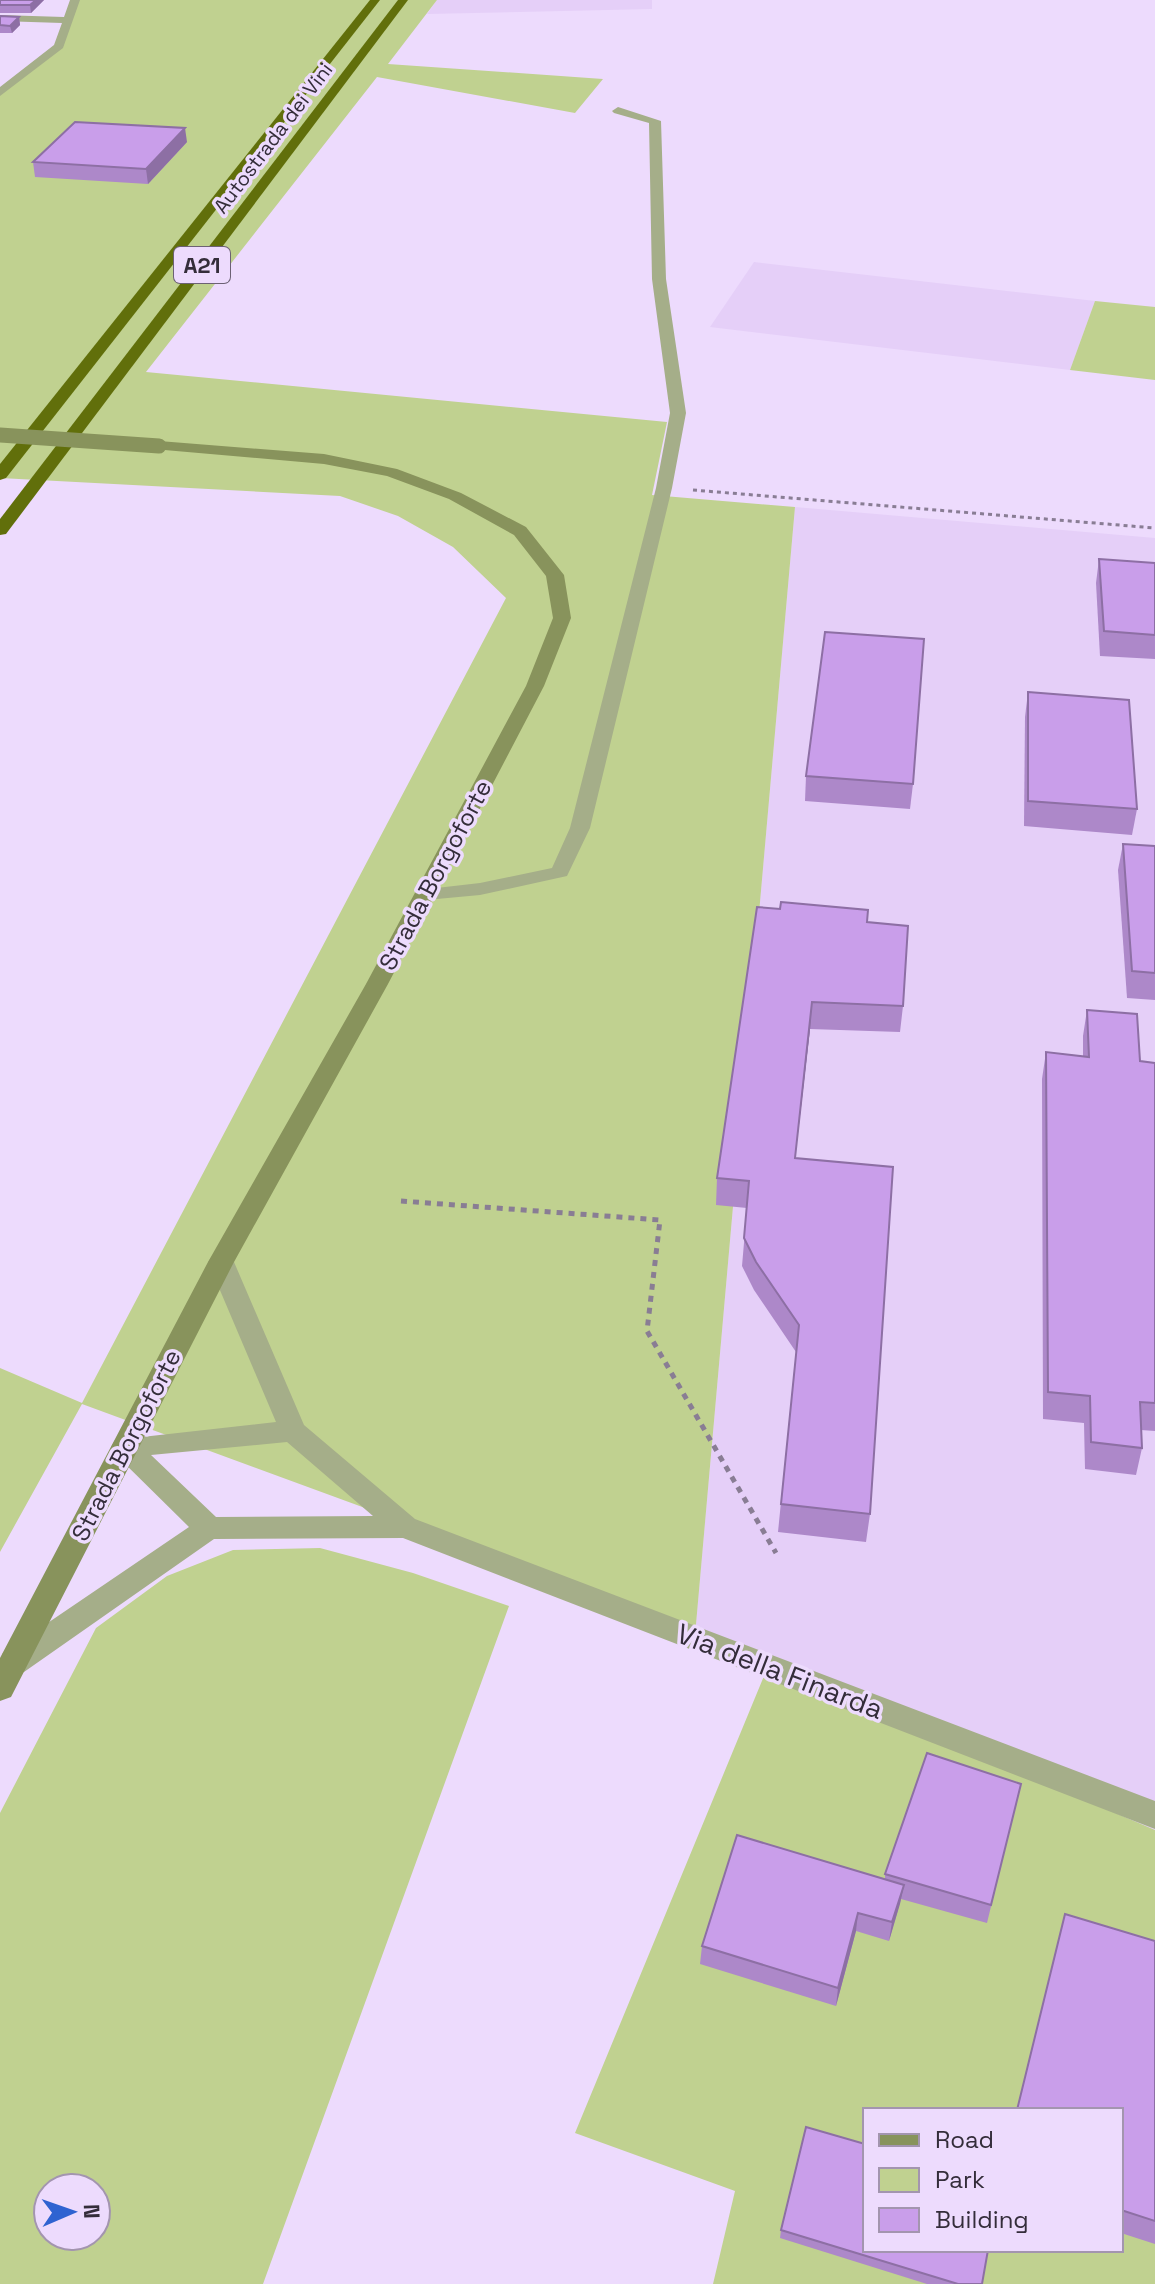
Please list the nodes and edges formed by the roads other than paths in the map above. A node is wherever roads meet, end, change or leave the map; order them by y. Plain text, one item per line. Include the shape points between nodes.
1 (75, 0) edge
2 (375, 0) edge
3 (403, 0) edge
4 (0, 18) edge
5 (68, 20) junction
6 (0, 93) edge
7 (618, 111) dead end
8 (0, 435) edge
9 (0, 475) edge
10 (0, 530) edge
11 (426, 894) junction
12 (221, 1262) junction
13 (293, 1431) junction
14 (125, 1447) junction
15 (405, 1527) junction
16 (209, 1528) junction
17 (6, 1676) edge
18 (1155, 1815) edge

1 - 5 street
2 - 9 highway, Autostrada dei Vini / A21
3 - 10 highway, Autostrada dei Vini / A21
4 - 5 street
5 - 6 street via 59,46
7 - 11 street via 655,121 659,279 678,413 664,488 580,828 560,872
8 - 11 main road, Strada Borgoforte, bridge via 324,459 391,472 455,496 520,531 555,575 562,618 535,686
11 - 12 main road, Strada Borgoforte
12 - 13 street
12 - 14 main road, Strada Borgoforte
13 - 14 street
13 - 15 street
14 - 16 street
14 - 17 main road, Strada Borgoforte
15 - 16 street
15 - 18 street, Via della Finarda
16 - 17 street

